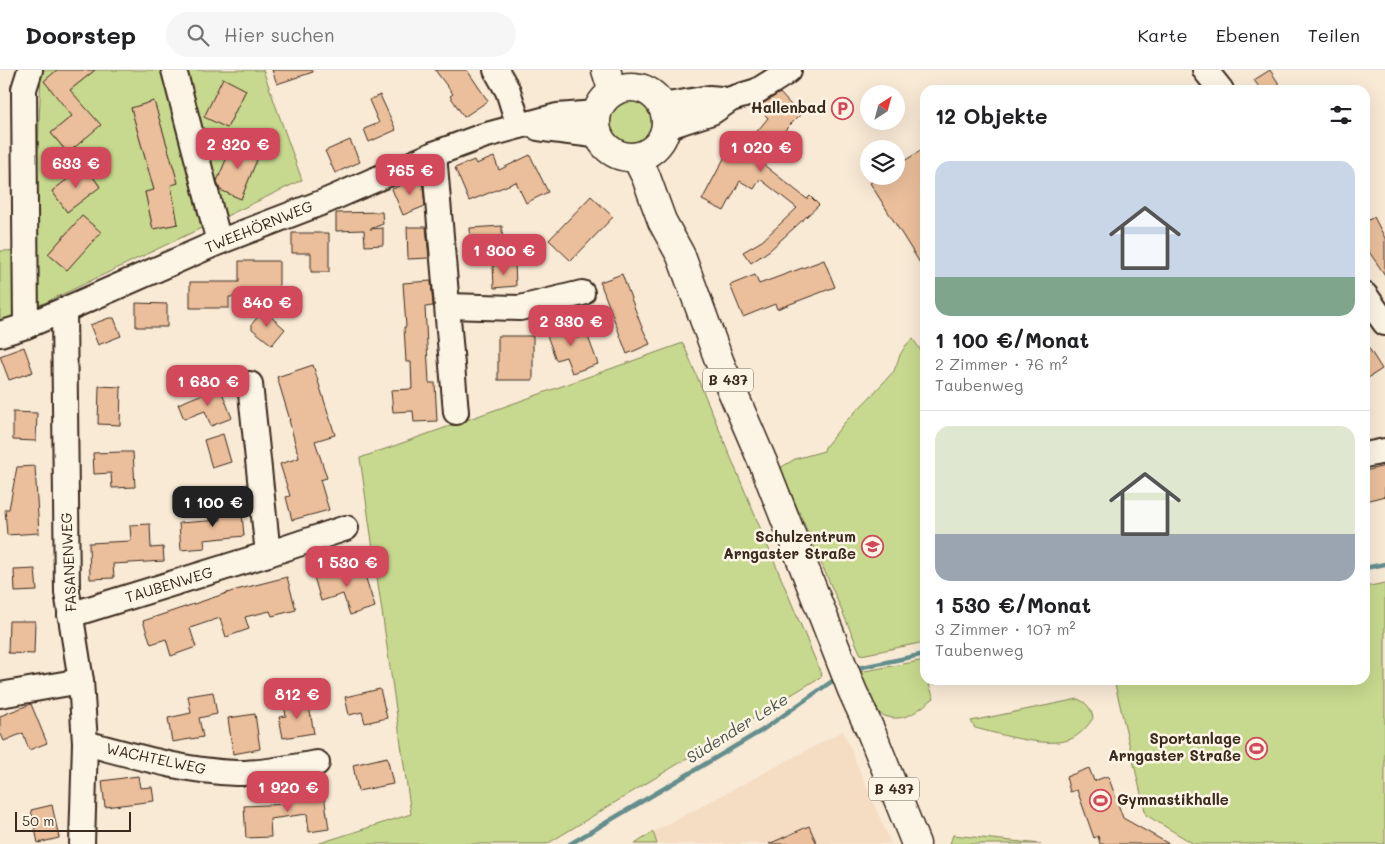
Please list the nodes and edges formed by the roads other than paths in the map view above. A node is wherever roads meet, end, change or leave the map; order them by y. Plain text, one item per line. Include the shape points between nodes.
1 (30, 70) edge
2 (174, 70) edge
3 (496, 70) edge
4 (789, 70) edge
5 (1205, 70) edge
6 (1217, 85) edge
7 (612, 95) edge
8 (519, 126) junction
9 (655, 134) junction
10 (434, 154) junction
11 (219, 242) junction
12 (582, 293) dead end
13 (448, 306) junction
14 (64, 310) junction
15 (26, 326) junction
16 (0, 334) edge
17 (250, 384) dead end
18 (456, 412) dead end
19 (1385, 451) edge
20 (1370, 455) edge
21 (346, 528) dead end
22 (268, 554) junction
23 (70, 615) junction
24 (81, 681) junction
25 (0, 695) edge
26 (85, 743) junction
27 (317, 763) dead end
28 (82, 844) edge
29 (916, 844) edge

1 - 15 street via 24,89
2 - 11 street
3 - 8 street via 508,91
4 - 9 street via 757,91 731,99 712,112
5 - 6 street
7 - 8 street, TWEEHÖRNWEG via 574,132
7 - 9 main road via 649,93 658,101
7 - 9 main road via 602,142 611,151 623,156
8 - 10 street, TWEEHÖRNWEG
9 - 29 main road, B 437 via 646,177 662,221 680,256 720,363
10 - 11 street, TWEEHÖRNWEG via 326,201
10 - 13 street
11 - 14 street, TWEEHÖRNWEG
12 - 13 street via 520,308
13 - 18 street
14 - 15 street, TWEEHÖRNWEG
14 - 23 street, FASANENWEG via 67,592
15 - 16 street, TWEEHÖRNWEG
17 - 22 street
19 - 20 street
21 - 22 street, TAUBENWEG
22 - 23 street, TAUBENWEG
23 - 24 street, FASANENWEG
24 - 25 street
24 - 26 street, FASANENWEG
26 - 27 street, WACHTELWEG via 164,764 238,773
26 - 28 street, FASANENWEG

